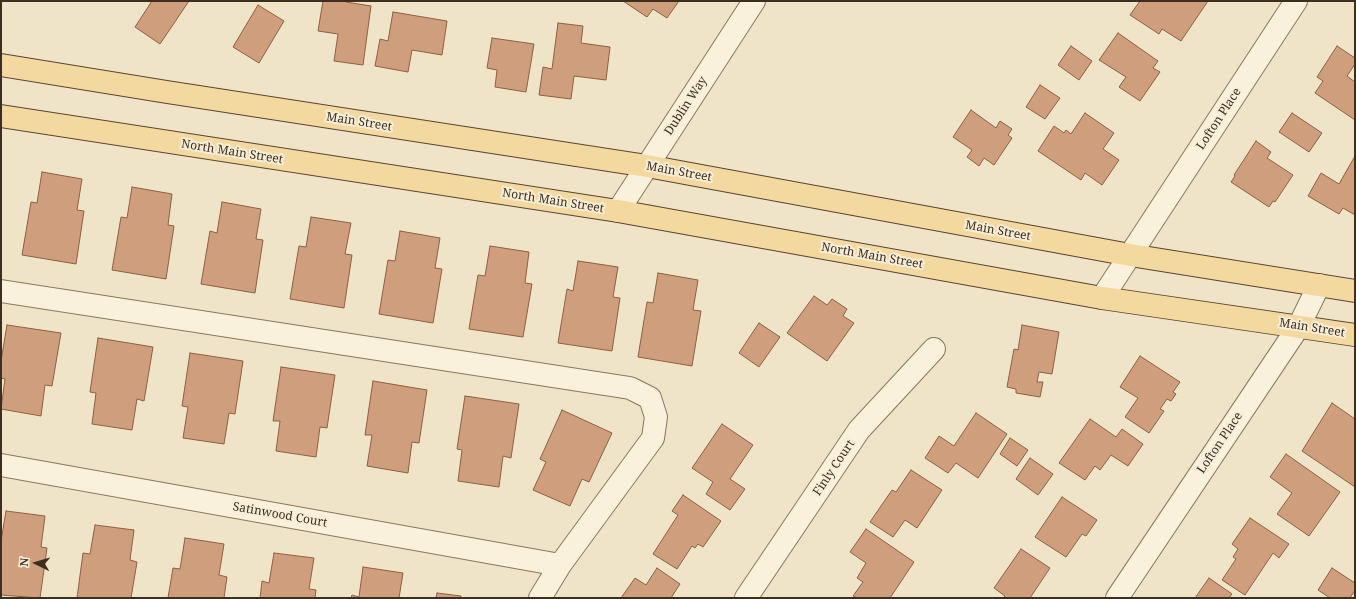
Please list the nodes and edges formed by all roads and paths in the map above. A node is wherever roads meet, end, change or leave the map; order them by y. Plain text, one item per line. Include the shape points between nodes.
1 (754, 1) edge
2 (1296, 1) edge
3 (1, 65) edge
4 (1, 116) edge
5 (647, 166) junction
6 (618, 212) junction
7 (1130, 255) junction
8 (1319, 285) junction
9 (1, 291) edge
10 (1355, 291) edge
11 (1102, 298) junction
12 (1299, 326) junction
13 (1355, 335) edge
14 (934, 348) dead end
15 (1, 465) edge
16 (560, 565) junction
17 (540, 598) edge
18 (746, 598) edge
19 (1117, 598) edge

1 - 5 street, Dublin Way
2 - 7 street, Lofton Place
3 - 5 main road, Main Street
4 - 6 main road, North Main Street
5 - 6 street, Dublin Way
5 - 7 main road, Main Street
6 - 11 main road, North Main Street
7 - 8 main road, Main Street
7 - 11 street, Lofton Place
8 - 10 main road, Main Street
8 - 12 street, Lofton Place
9 - 16 street via 630,388 650,398 656,417 653,438
11 - 12 main road, Main Street
12 - 13 main road, Main Street
12 - 19 street, Lofton Place
14 - 18 street, Finly Court via 860,430
15 - 16 street, Satinwood Court
16 - 17 street

